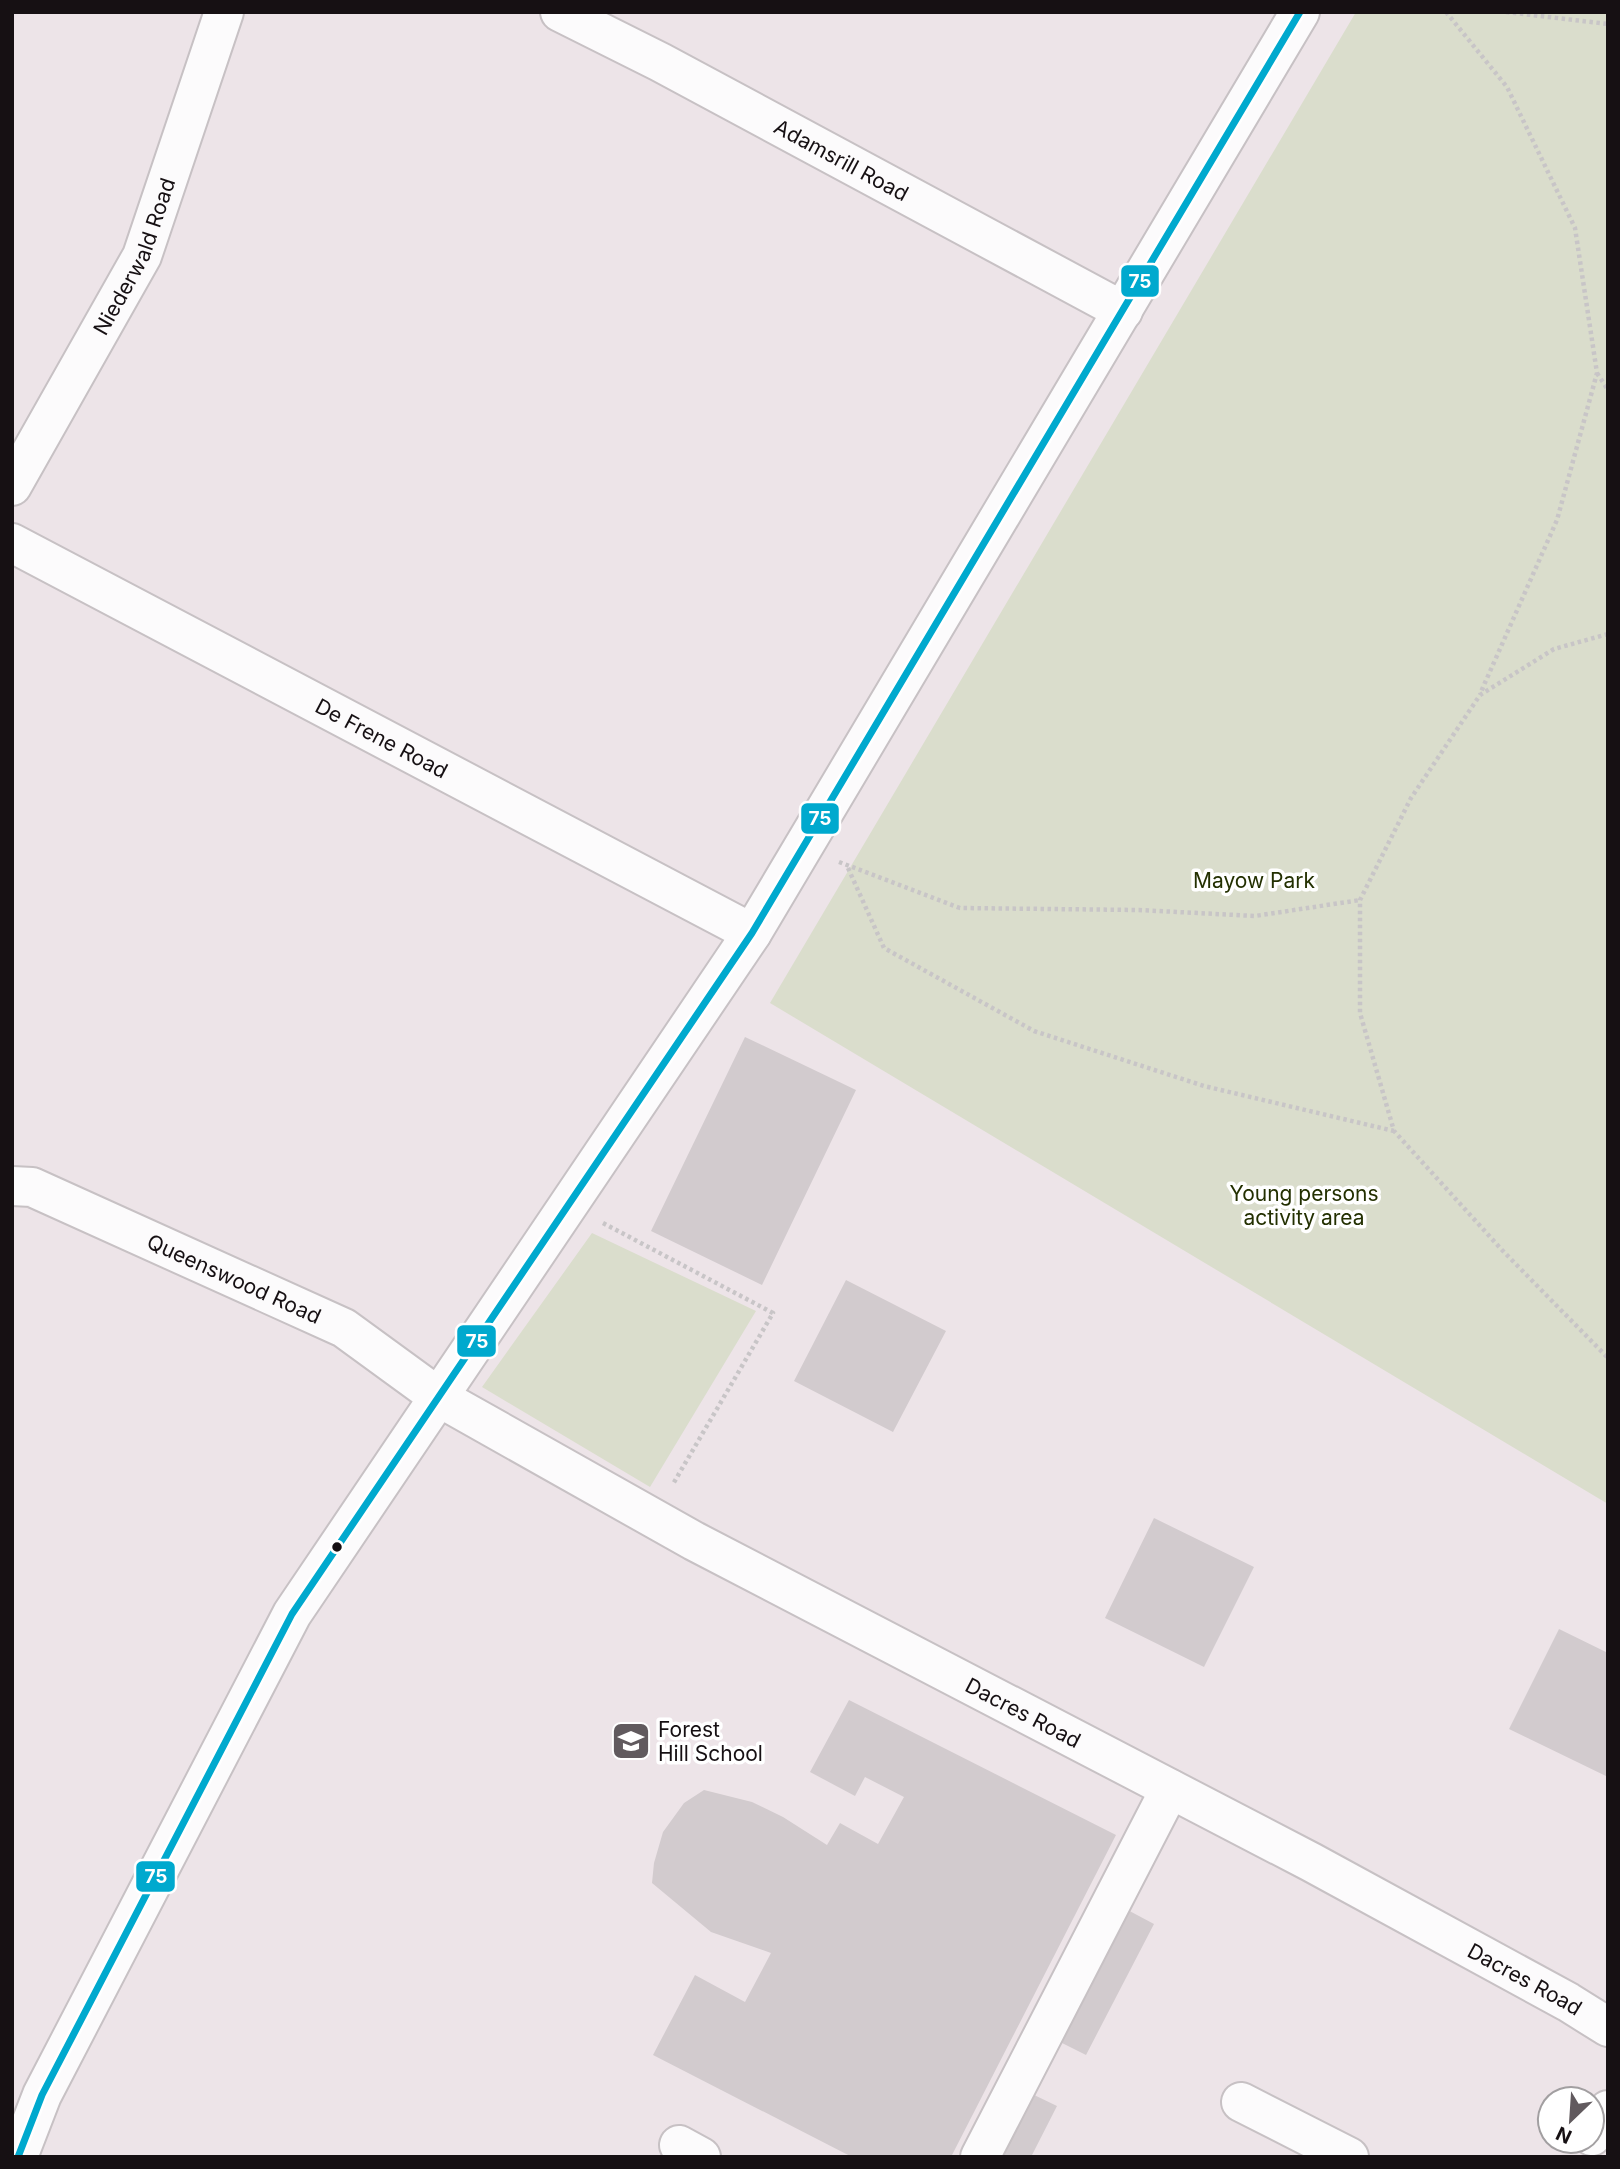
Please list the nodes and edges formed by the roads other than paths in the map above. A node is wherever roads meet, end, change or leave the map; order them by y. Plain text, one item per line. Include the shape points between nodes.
1 (224, 12) edge
2 (559, 12) edge
3 (1300, 12) edge
4 (1123, 311) junction
5 (12, 486) edge
6 (12, 543) edge
7 (752, 933) junction
8 (12, 1186) edge
9 (440, 1398) junction
10 (1170, 1789) junction
11 (1608, 2027) edge
12 (27, 2092) edge
13 (1241, 2102) dead end
14 (18, 2157) edge
15 (980, 2157) edge
16 (1349, 2157) edge

1 - 5 street, Niederwald Road via 142,256
2 - 4 street, Adamsrill Road
3 - 4 street
4 - 7 street
6 - 7 street, De Frene Road
7 - 9 street
8 - 9 street, Queenswood Road via 33,1187 344,1328
9 - 10 street, Dacres Road via 653,1518
9 - 12 street via 292,1614
10 - 11 street, Dacres Road
10 - 15 street
12 - 14 street
13 - 16 street

